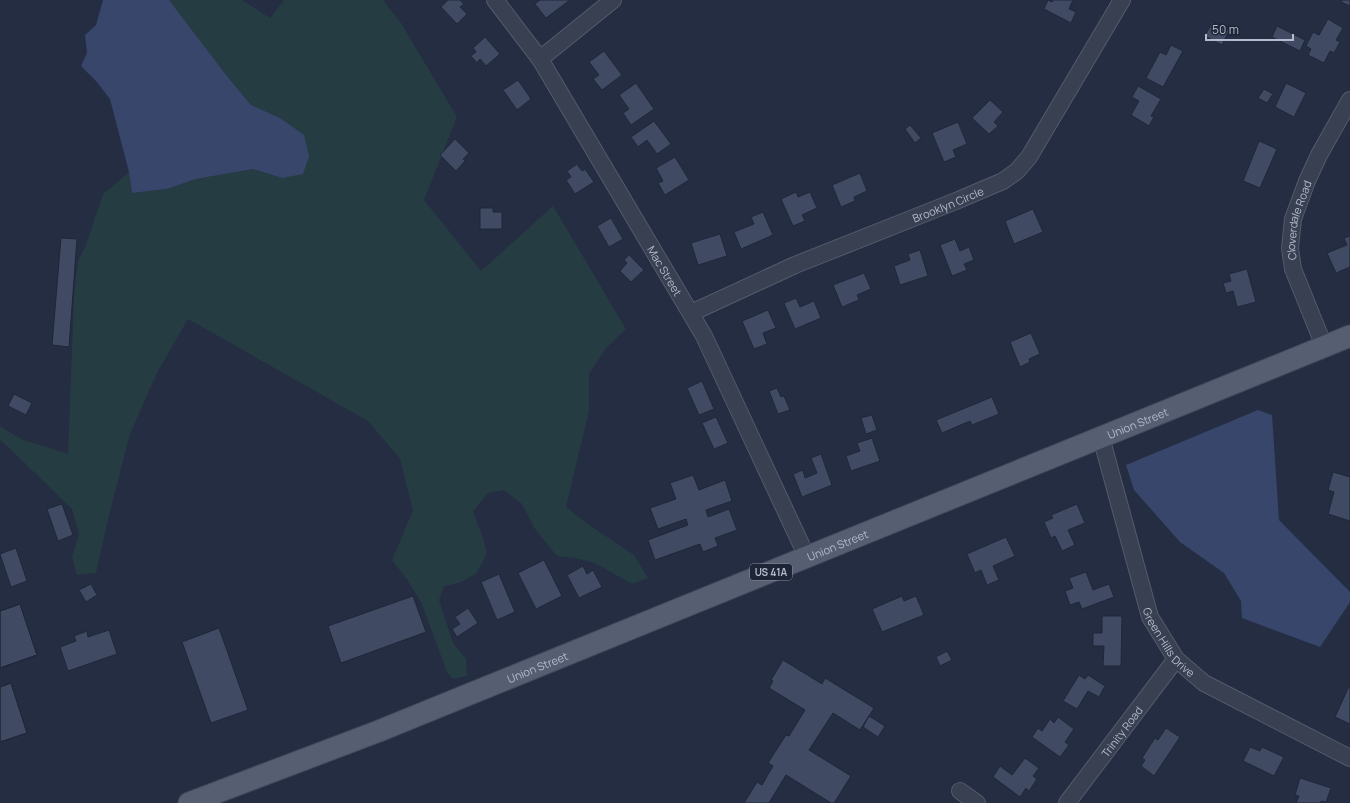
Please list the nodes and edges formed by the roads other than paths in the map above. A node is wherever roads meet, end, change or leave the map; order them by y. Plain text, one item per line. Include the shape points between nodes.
1 (495, 0) edge
2 (613, 0) edge
3 (1122, 0) edge
4 (540, 59) junction
5 (1350, 100) edge
6 (691, 313) junction
7 (1350, 336) edge
8 (1324, 346) junction
9 (1101, 437) junction
10 (807, 557) junction
11 (1176, 659) junction
12 (1350, 758) edge
13 (960, 790) dead end
14 (189, 803) edge
15 (977, 803) edge
16 (1067, 803) edge

1 - 4 street, Mac Street
2 - 4 street
3 - 6 street, Brooklyn Circle via 1029,157 1012,175 956,201 795,265
4 - 6 street, Mac Street
5 - 8 street, Cloverdale Road via 1319,155 1293,219 1290,248 1293,270
6 - 10 street, Mac Street via 718,364
7 - 8 main road, Union Street / US 41A
8 - 9 main road, Union Street / US 41A
9 - 10 main road, Union Street / US 41A
9 - 11 street, Green Hills Drive via 1150,617
10 - 14 main road, Union Street / US 41A via 379,731
11 - 12 street, Green Hills Drive via 1204,683
11 - 16 street, Trinity Road
13 - 15 street

